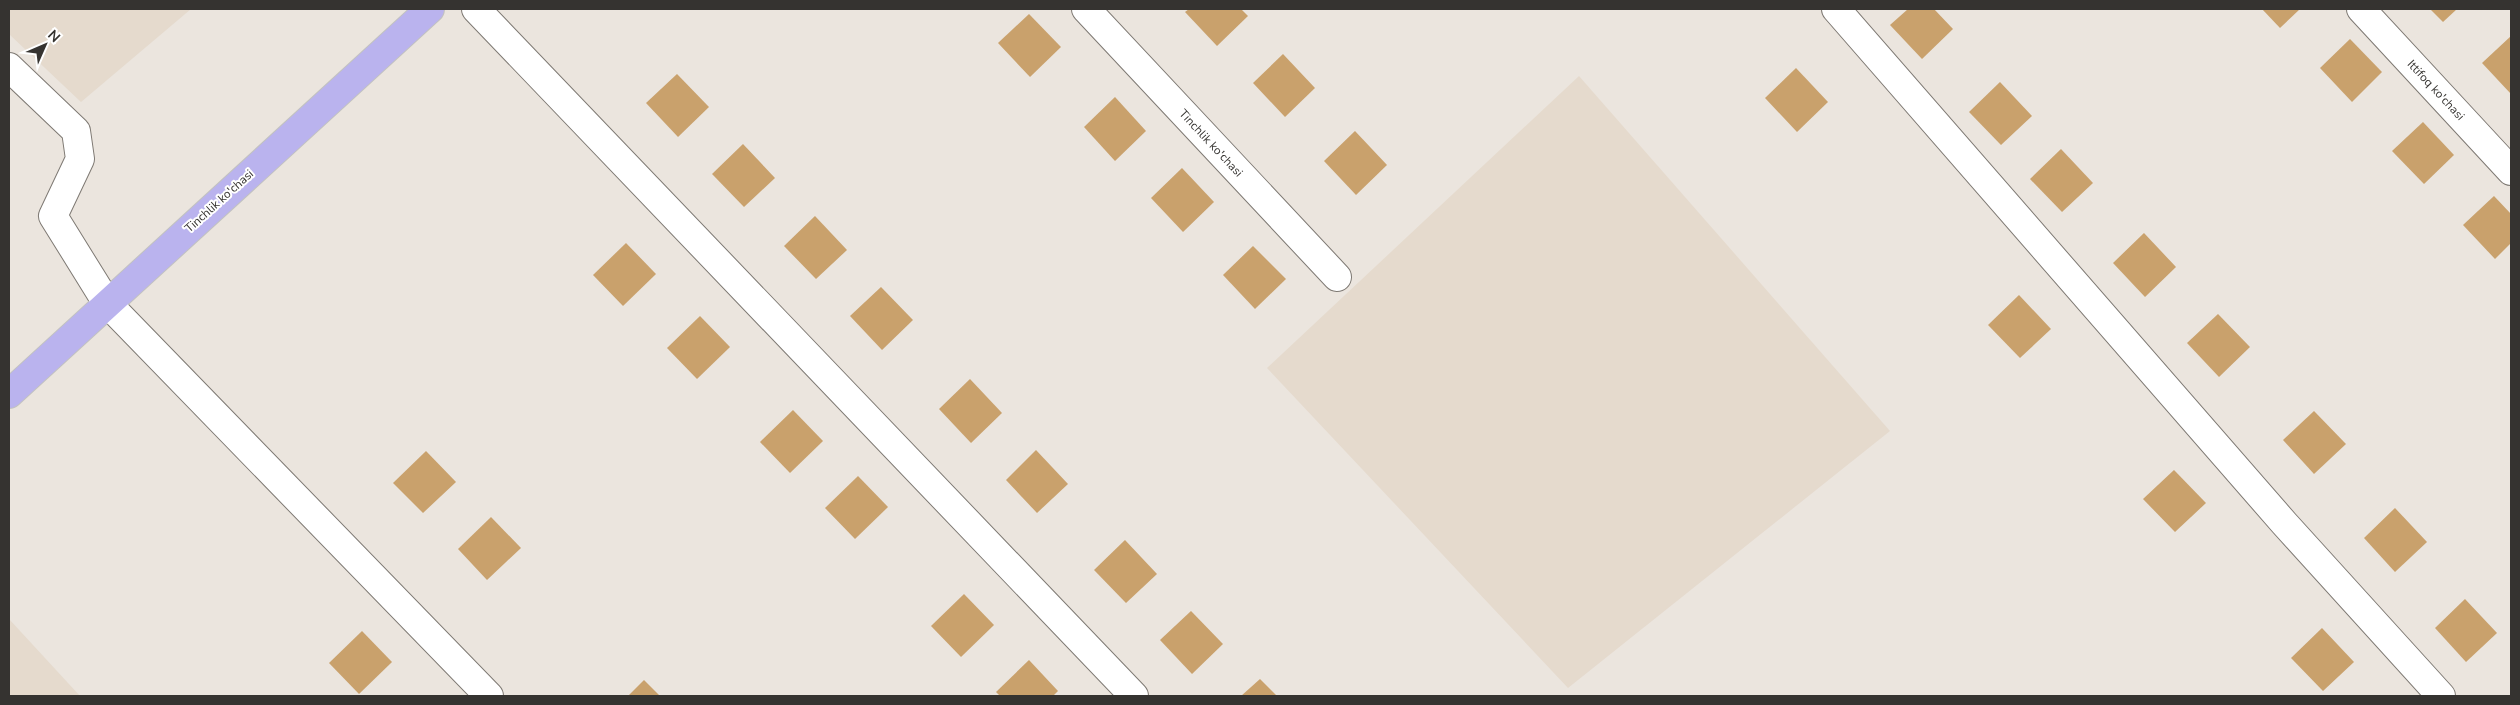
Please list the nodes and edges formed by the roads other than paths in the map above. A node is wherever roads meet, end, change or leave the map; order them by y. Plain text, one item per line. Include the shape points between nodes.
1 (430, 9) edge
2 (476, 9) edge
3 (1086, 9) edge
4 (1836, 9) edge
5 (2361, 9) edge
6 (9, 67) edge
7 (2511, 171) edge
8 (1337, 277) dead end
9 (107, 303) junction
10 (9, 394) edge
11 (489, 696) edge
12 (1134, 696) edge
13 (2441, 696) edge

1 - 9 main road, Tinchlik ko'chasi
2 - 12 street
3 - 8 street, Tinchlik ko'chasi
4 - 13 street via 2284,523
5 - 7 street, Ittifoq ko'chasi
6 - 9 street via 76,131 80,158 54,216
9 - 10 main road, Tinchlik ko'chasi
9 - 11 street

